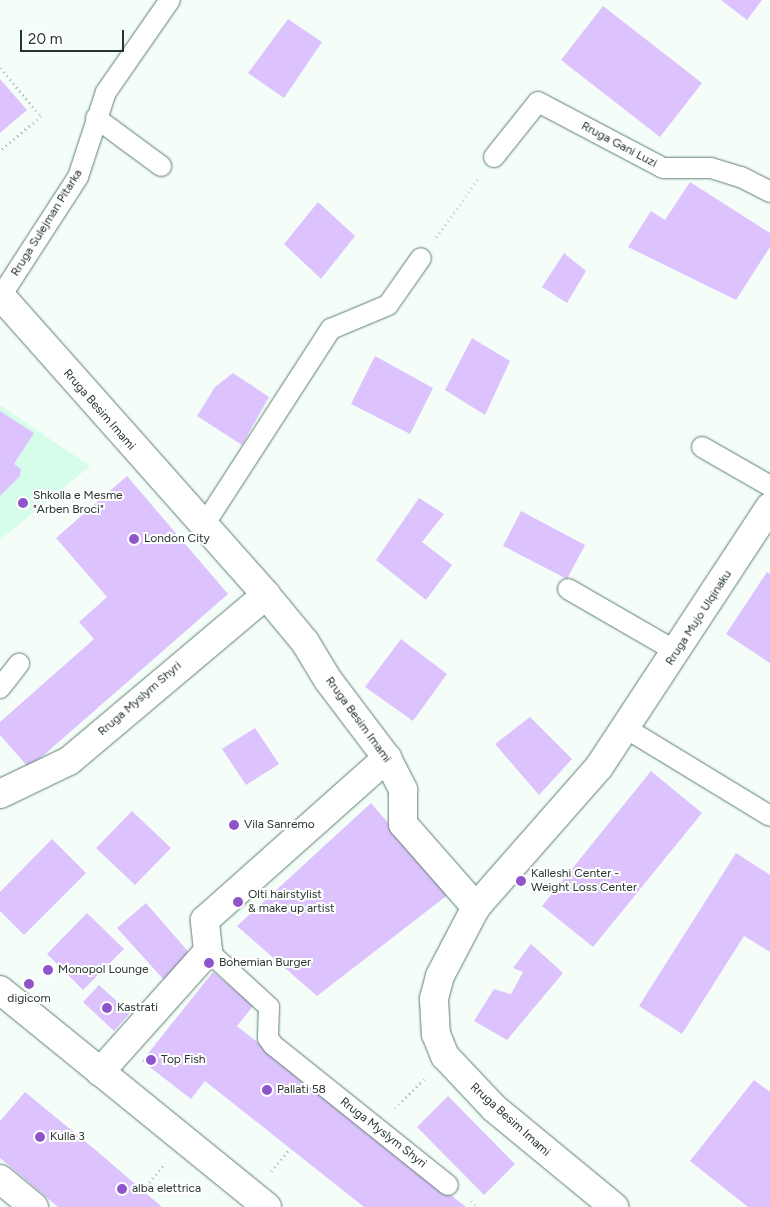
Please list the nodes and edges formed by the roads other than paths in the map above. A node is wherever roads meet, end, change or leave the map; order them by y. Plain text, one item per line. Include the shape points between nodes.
1 (170, 0) edge
2 (96, 118) junction
3 (494, 157) road end
4 (161, 166) dead end
5 (770, 192) edge
6 (421, 258) road end
7 (0, 296) edge
8 (702, 447) dead end
9 (770, 486) edge
10 (770, 507) edge
11 (204, 524) junction
12 (568, 589) dead end
13 (266, 595) junction
14 (677, 652) junction
15 (19, 664) dead end
16 (0, 688) edge
17 (627, 729) junction
18 (387, 758) junction
19 (2, 790) edge
20 (770, 816) edge
21 (476, 907) junction
22 (208, 951) junction
23 (0, 990) edge
24 (100, 1072) junction
25 (0, 1179) edge
26 (448, 1185) dead end
27 (34, 1207) edge
28 (267, 1207) edge
29 (614, 1207) edge

1 - 2 lane, Rruga Sulejman Pitarka via 106,92
2 - 4 lane
2 - 7 lane, Rruga Sulejman Pitarka via 78,177
3 - 5 lane, Rruga Gani Luzi via 538,102 663,168 711,168 741,177
6 - 11 lane via 388,305 331,329
7 - 11 street, Rruga Besim Imami
8 - 9 lane
10 - 14 street, Rruga Mujo Ulqinaku
11 - 13 street, Rruga Besim Imami
12 - 14 lane
13 - 18 street, Rruga Besim Imami via 305,642 328,680
13 - 19 street, Rruga Myslym Shyri via 69,762
14 - 17 street, Rruga Mujo Ulqinaku
15 - 16 lane
17 - 20 lane
17 - 21 street, Rruga Mujo Ulqinaku via 565,810
18 - 21 street, Rruga Besim Imami via 403,790 403,824
18 - 22 street via 205,920
21 - 29 street, Rruga Besim Imami via 440,976 434,999 436,1034 445,1056 494,1108
22 - 24 street
22 - 26 lane, Rruga Myslym Shyri via 265,1001 271,1014 267,1030 273,1046
23 - 24 street
24 - 28 street
25 - 27 street

